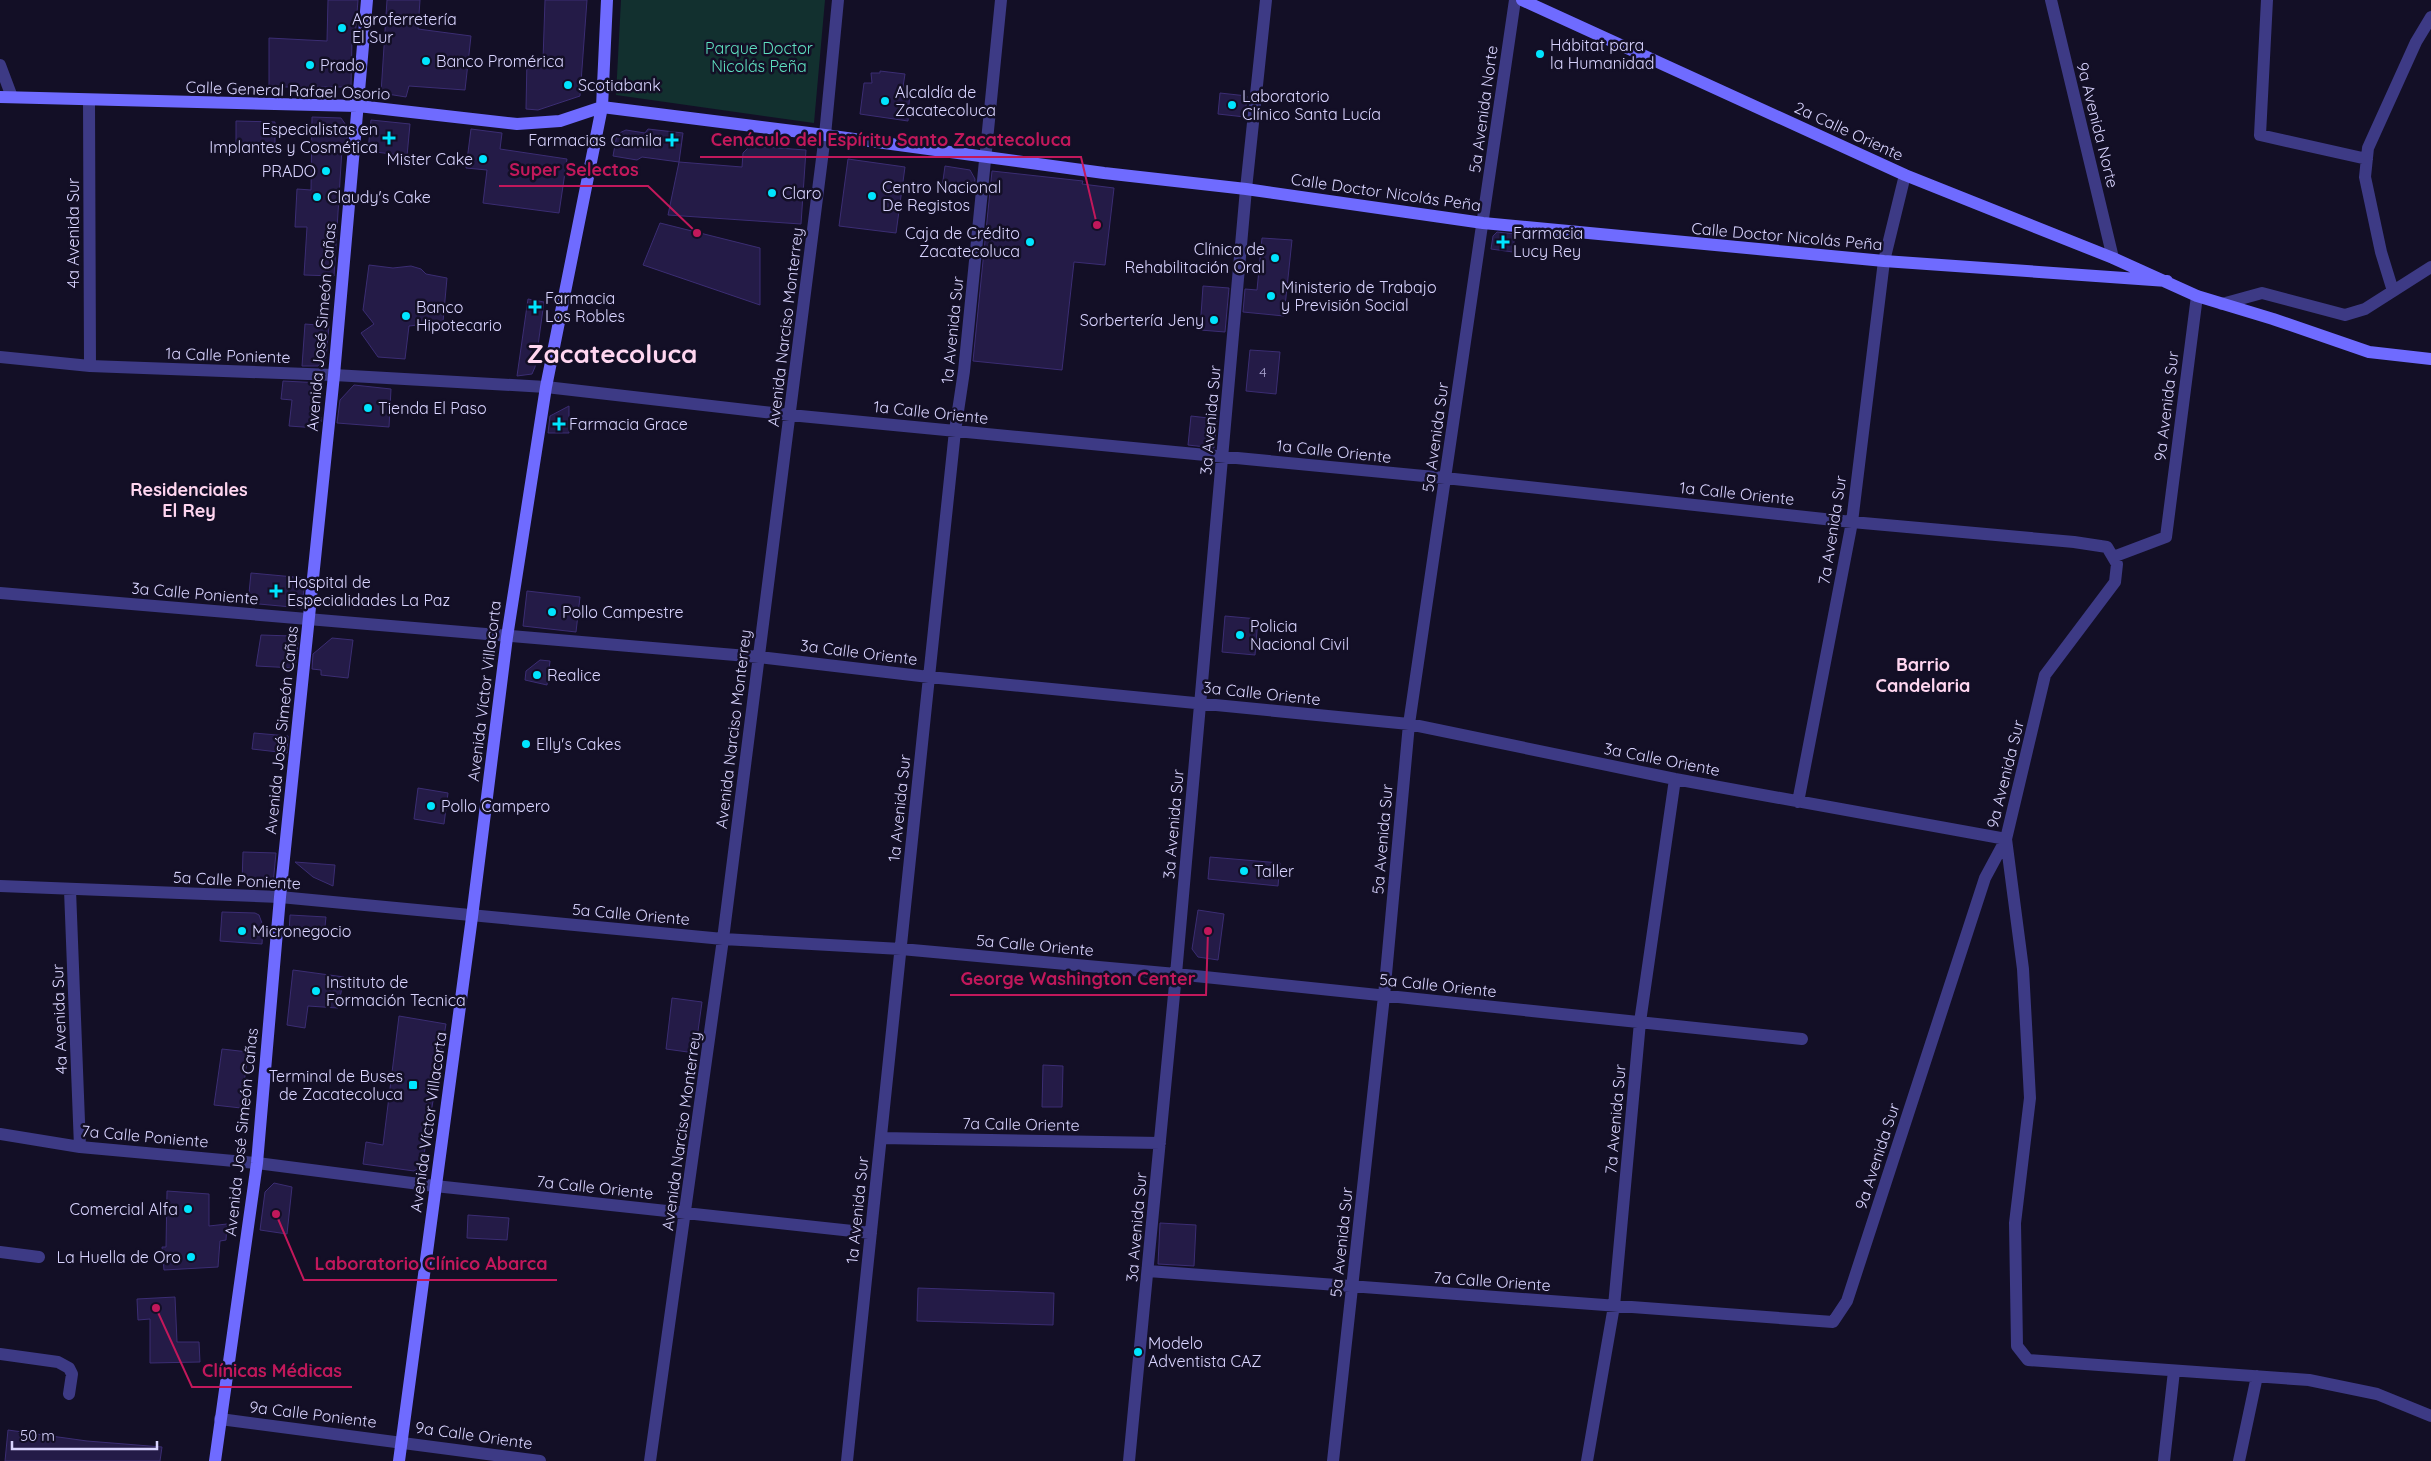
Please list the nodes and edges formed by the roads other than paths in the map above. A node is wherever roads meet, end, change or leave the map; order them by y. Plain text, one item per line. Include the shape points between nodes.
1 (367, 0) edge
2 (607, 0) edge
3 (838, 0) edge
4 (1001, 0) edge
5 (1266, 0) edge
6 (1515, 0) edge
7 (1522, 0) edge
8 (2051, 0) edge
9 (2267, 0) edge
10 (2431, 17) edge
11 (0, 65) edge
12 (6, 97) edge
13 (89, 100) junction
14 (358, 106) junction
15 (602, 107) junction
16 (825, 135) junction
17 (986, 158) junction
18 (2367, 159) junction
19 (1905, 175) junction
20 (1246, 189) junction
21 (1483, 223) junction
22 (2113, 258) junction
23 (1884, 261) junction
24 (2431, 267) edge
25 (2168, 281) junction
26 (2393, 291) junction
27 (2196, 296) junction
28 (2222, 304) junction
29 (0, 357) edge
30 (2431, 359) edge
31 (90, 366) junction
32 (334, 375) junction
33 (546, 387) junction
34 (790, 415) junction
35 (956, 431) junction
36 (1224, 456) junction
37 (1445, 478) junction
38 (1852, 522) junction
39 (2113, 558) junction
40 (0, 593) edge
41 (308, 619) junction
42 (506, 637) junction
43 (758, 657) junction
44 (929, 677) junction
45 (1200, 703) junction
46 (1409, 724) junction
47 (1675, 779) junction
48 (1798, 802) junction
49 (2006, 839) junction
50 (0, 886) edge
51 (70, 890) junction
52 (280, 897) junction
53 (472, 917) junction
54 (723, 939) junction
55 (901, 950) junction
56 (1176, 974) junction
57 (1384, 996) junction
58 (1640, 1022) junction
59 (1802, 1039) dead end
60 (0, 1134) edge
61 (881, 1138) junction
62 (1160, 1143) junction
63 (80, 1147) junction
64 (257, 1163) junction
65 (435, 1186) junction
66 (686, 1213) junction
67 (871, 1233) junction
68 (0, 1252) edge
69 (38, 1257) dead end
70 (1148, 1271) junction
71 (1352, 1288) junction
72 (1614, 1306) junction
73 (1833, 1322) joint
74 (0, 1354) edge
75 (2174, 1371) junction
76 (2257, 1376) junction
77 (70, 1394) dead end
78 (2431, 1416) edge
79 (220, 1419) junction
80 (403, 1442) junction
81 (215, 1461) edge
82 (399, 1461) edge
83 (540, 1461) edge
84 (650, 1461) edge
85 (847, 1461) edge
86 (1129, 1461) edge
87 (1333, 1461) edge
88 (1587, 1461) edge
89 (2164, 1461) edge
90 (2239, 1461) edge

1 - 14 main road, Avenida José Simeón Cañas
2 - 15 main road, Avenida Víctor Villacorta
3 - 16 street, Avenida Narciso Monterrey
4 - 17 street, 1a Avenida Sur
5 - 20 street, 3a Avenida Sur
6 - 21 street, 5a Avenida Norte
7 - 19 main road, 2a Calle Oriente
8 - 22 street, 9a Avenida Norte
9 - 18 street via 2260,135
10 - 18 street via 2416,42 2376,130
11 - 12 street
12 - 13 main road, Calle General Rafael Osorio
13 - 14 main road, Calle General Rafael Osorio
13 - 31 street, 4a Avenida Sur
14 - 15 main road, Calle General Rafael Osorio via 517,124 560,120
14 - 32 main road, Avenida José Simeón Cañas
15 - 16 main road, Calle Doctor Nicolás Peña
15 - 33 main road, Avenida Víctor Villacorta
16 - 17 main road, Calle Doctor Nicolás Peña
16 - 34 street, Avenida Narciso Monterrey
17 - 20 main road, Calle Doctor Nicolás Peña
17 - 35 street, 1a Avenida Sur
18 - 26 street via 2365,177
19 - 22 main road, 2a Calle Oriente
19 - 23 street, 7a Avenida Sur
20 - 21 main road, Calle Doctor Nicolás Peña
20 - 36 street, 3a Avenida Sur
21 - 23 main road, Calle Doctor Nicolás Peña
21 - 37 street, 5a Avenida Sur
22 - 25 main road, 2a Calle Oriente
23 - 25 main road, Calle Doctor Nicolás Peña
23 - 38 street, 7a Avenida Sur
24 - 26 street
25 - 27 main road, 2a Calle Oriente
26 - 28 street via 2365,309 2345,315 2262,292
27 - 28 main road, 2a Calle Oriente
27 - 39 street, 9a Avenida Sur via 2166,537
28 - 30 main road, 2a Calle Oriente via 2369,352
29 - 31 street, 1a Calle Poniente
31 - 32 street, 1a Calle Poniente
32 - 33 street, 1a Calle Poniente
32 - 41 main road, Avenida José Simeón Cañas
33 - 34 street, 1a Calle Oriente
33 - 42 main road, Avenida Víctor Villacorta
34 - 35 street, 1a Calle Oriente
34 - 43 street, Avenida Narciso Monterrey
35 - 36 street, 1a Calle Oriente
35 - 44 street, 1a Avenida Sur
36 - 37 street, 1a Calle Oriente
36 - 45 street, 3a Avenida Sur
37 - 38 street, 1a Calle Oriente
37 - 46 street, 5a Avenida Sur
38 - 39 street, 1a Calle Oriente via 2074,542 2107,547
38 - 48 street, 7a Avenida Sur
39 - 49 street, 9a Avenida Sur via 2117,564 2115,582 2045,674
40 - 41 street, 3a Calle Poniente
41 - 42 street, 3a Calle Poniente
41 - 52 main road, Avenida José Simeón Cañas
42 - 43 street, 3a Calle Oriente
42 - 53 main road, Avenida Víctor Villacorta
43 - 44 street, 3a Calle Oriente
43 - 54 street, Avenida Narciso Monterrey
44 - 45 street, 3a Calle Oriente
44 - 55 street, 1a Avenida Sur
45 - 46 street, 3a Calle Oriente
45 - 56 street, 3a Avenida Sur
46 - 47 street, 3a Calle Oriente
46 - 57 street, 5a Avenida Sur
47 - 48 street, 3a Calle Oriente
47 - 58 street, 7a Avenida Sur
48 - 49 street, 3a Calle Oriente
49 - 73 street, 9a Avenida Sur via 1984,878 1847,1300
49 - 75 street via 2023,969 2030,1098 2015,1223 2017,1346 2028,1360
50 - 51 street, 5a Calle Poniente
51 - 52 street, 5a Calle Poniente
51 - 63 street, 4a Avenida Sur
52 - 53 street, 5a Calle Poniente
52 - 64 main road, Avenida José Simeón Cañas
53 - 54 street, 5a Calle Oriente
53 - 65 main road, Avenida Víctor Villacorta
54 - 55 street, 5a Calle Oriente
54 - 66 street, Avenida Narciso Monterrey
55 - 56 street, 5a Calle Oriente
55 - 61 street, 1a Avenida Sur
56 - 57 street, 5a Calle Oriente
56 - 62 street, 3a Avenida Sur
57 - 58 street, 5a Calle Oriente
57 - 71 street, 5a Avenida Sur
58 - 59 street, 5a Calle Oriente
58 - 72 street, 7a Avenida Sur
60 - 63 street, 7a Calle Poniente
61 - 62 street, 7a Calle Oriente
61 - 67 street, 1a Avenida Sur
62 - 70 street, 3a Avenida Sur
63 - 64 street, 7a Calle Poniente
64 - 65 street, 7a Calle Poniente
64 - 79 main road, Avenida José Simeón Cañas
65 - 66 street, 7a Calle Oriente
65 - 80 main road, Avenida Víctor Villacorta
66 - 67 street, 7a Calle Oriente
66 - 84 street, Avenida Narciso Monterrey
67 - 85 street, 1a Avenida Sur
68 - 69 street
70 - 71 street, 7a Calle Oriente
70 - 86 street, 3a Avenida Sur
71 - 72 street, 7a Calle Oriente
71 - 87 street, 5a Avenida Sur
72 - 73 street, 7a Calle Oriente
72 - 88 street, 7a Avenida Sur
74 - 77 street via 58,1362 69,1368 72,1374
75 - 76 street
75 - 89 street
76 - 78 street via 2308,1380 2377,1394
76 - 90 street
79 - 80 street, 9a Calle Poniente
79 - 81 main road, Avenida José Simeón Cañas
80 - 82 main road, Avenida Víctor Villacorta
80 - 83 street, 9a Calle Oriente

